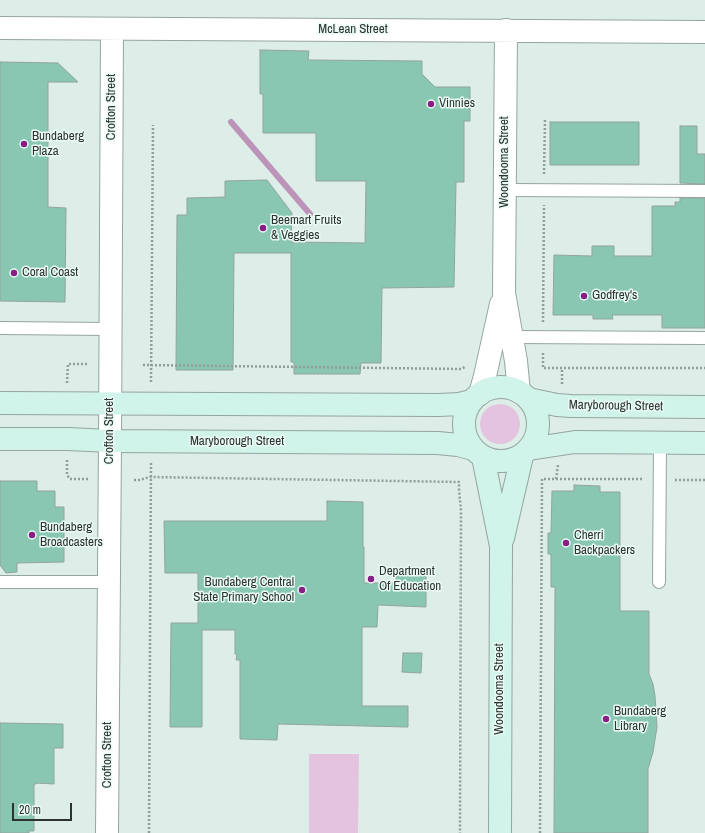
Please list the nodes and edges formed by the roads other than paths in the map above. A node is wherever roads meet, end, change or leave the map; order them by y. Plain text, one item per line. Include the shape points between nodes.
1 (0, 28) edge
2 (112, 29) junction
3 (506, 30) junction
4 (705, 32) edge
5 (505, 190) junction
6 (705, 191) edge
7 (504, 293) junction
8 (0, 328) edge
9 (110, 329) junction
10 (511, 337) junction
11 (705, 338) edge
12 (524, 395) junction
13 (476, 398) junction
14 (0, 403) edge
15 (110, 403) junction
16 (705, 407) edge
17 (0, 439) edge
18 (110, 441) junction
19 (660, 443) junction
20 (705, 443) edge
21 (525, 452) junction
22 (478, 453) junction
23 (501, 546) junction
24 (0, 582) edge
25 (109, 582) junction
26 (659, 582) dead end
27 (107, 833) edge
28 (500, 833) edge

1 - 2 street, McLean Street
2 - 3 street, McLean Street
2 - 9 street, Crofton Street
3 - 4 street, McLean Street
3 - 5 street, Woondooma Street
5 - 6 lane
5 - 7 street, Woondooma Street
7 - 10 street, Woondooma Street
7 - 13 street, Woondooma Street via 485,376
8 - 9 lane
9 - 15 street, Crofton Street
10 - 11 lane
10 - 12 street, Woondooma Street
12 - 13 street via 510,388 499,387 489,389
12 - 16 street, Maryborough Street via 557,405 571,406
12 - 21 street via 538,418 535,440
13 - 15 street via 459,404 439,405
13 - 22 street via 467,410 464,430 467,440
14 - 15 street
15 - 18 street, Crofton Street
17 - 18 street, Maryborough Street
18 - 22 street, Maryborough Street via 438,443 458,445
18 - 25 street, Crofton Street
19 - 20 street
19 - 21 street via 575,442
19 - 26 lane
21 - 22 street via 513,460 502,462 492,461
21 - 23 street, Woondooma Street
22 - 23 street, Woondooma Street
23 - 28 street, Woondooma Street
24 - 25 lane
25 - 27 street, Crofton Street

